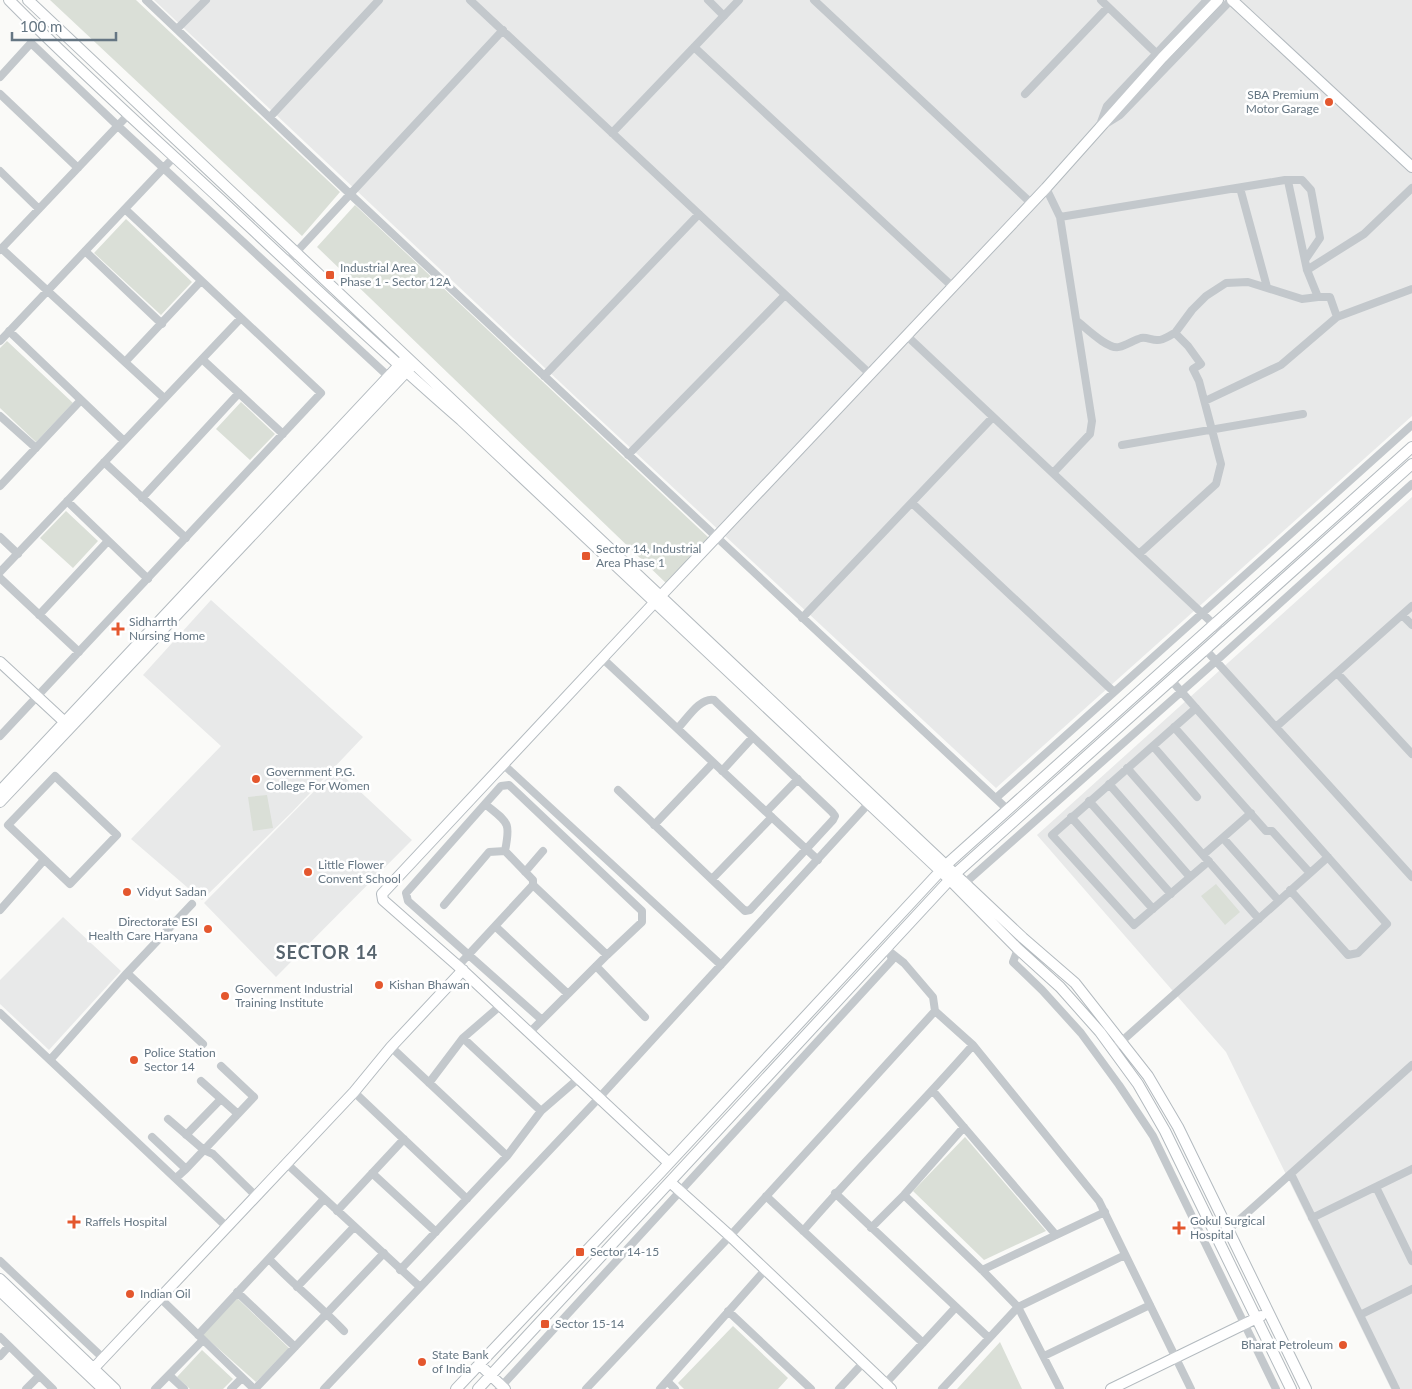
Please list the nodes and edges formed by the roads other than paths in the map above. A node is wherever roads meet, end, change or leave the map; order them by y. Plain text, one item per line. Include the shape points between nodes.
1 (9, 0) edge
2 (28, 0) edge
3 (146, 0) edge
4 (206, 0) edge
5 (379, 0) edge
6 (470, 0) edge
7 (708, 0) edge
8 (739, 0) edge
9 (814, 0) edge
10 (1101, 0) edge
11 (1207, 0) edge
12 (1218, 0) edge
13 (1231, 0) edge
14 (1108, 7) junction
15 (724, 16) junction
16 (177, 29) junction
17 (502, 30) junction
18 (694, 47) junction
19 (1157, 54) junction
20 (0, 77) edge
21 (0, 94) edge
22 (1025, 94) dead end
23 (138, 104) junction
24 (128, 115) junction
25 (270, 117) junction
26 (118, 126) junction
27 (1100, 127) junction
28 (612, 133) junction
29 (174, 157) junction
30 (1412, 167) edge
31 (78, 168) junction
32 (164, 168) junction
33 (0, 172) edge
34 (1286, 180) junction
35 (1046, 188) junction
36 (1240, 188) junction
37 (1412, 188) edge
38 (350, 194) junction
39 (1031, 203) junction
40 (39, 209) junction
41 (125, 209) junction
42 (699, 214) junction
43 (1060, 217) junction
44 (1, 249) edge
45 (85, 251) junction
46 (296, 252) junction
47 (1305, 260) junction
48 (287, 262) junction
49 (1307, 270) junction
50 (202, 281) junction
51 (953, 287) junction
52 (1267, 287) junction
53 (1412, 289) edge
54 (47, 290) junction
55 (785, 295) junction
56 (1318, 297) junction
57 (1336, 317) junction
58 (241, 318) junction
59 (1077, 321) junction
60 (162, 324) junction
61 (9, 331) junction
62 (1175, 333) junction
63 (907, 336) junction
64 (0, 341) edge
65 (202, 359) junction
66 (410, 360) junction
67 (125, 362) junction
68 (402, 369) junction
69 (871, 375) junction
70 (388, 376) junction
71 (544, 376) junction
72 (239, 393) junction
73 (164, 398) junction
74 (81, 400) junction
75 (1205, 401) junction
76 (1303, 414) dead end
77 (0, 416) edge
78 (993, 417) junction
79 (1412, 425) edge
80 (1211, 430) junction
81 (283, 434) junction
82 (124, 441) junction
83 (1122, 445) dead end
84 (1412, 447) edge
85 (36, 448) junction
86 (628, 455) junction
87 (104, 462) junction
88 (1412, 464) edge
89 (1053, 473) junction
90 (1412, 484) edge
91 (0, 486) edge
92 (142, 498) junction
93 (67, 502) junction
94 (912, 503) junction
95 (0, 536) edge
96 (716, 537) junction
97 (186, 538) junction
98 (108, 541) junction
99 (18, 554) junction
100 (1139, 554) junction
101 (0, 572) edge
102 (0, 578) edge
103 (148, 579) junction
104 (657, 599) junction
105 (1412, 606) edge
106 (1202, 613) junction
107 (1402, 614) junction
108 (39, 615) junction
109 (802, 618) junction
110 (1412, 625) edge
111 (1214, 626) junction
112 (1223, 633) junction
113 (1206, 649) junction
114 (79, 652) junction
115 (602, 658) junction
116 (1216, 661) junction
117 (0, 662) edge
118 (1337, 672) junction
119 (1171, 680) junction
120 (1114, 692) junction
121 (1181, 692) junction
122 (38, 696) junction
123 (1196, 708) junction
124 (68, 725) junction
125 (1174, 727) junction
126 (1276, 727) junction
127 (678, 728) junction
128 (0, 736) edge
129 (753, 737) junction
130 (1153, 746) junction
131 (1412, 754) edge
132 (713, 763) junction
133 (502, 764) junction
134 (1127, 768) junction
135 (722, 771) junction
136 (798, 779) junction
137 (1109, 784) junction
138 (0, 790) edge
139 (618, 790) dead end
140 (1197, 797) dead end
141 (996, 798) junction
142 (871, 801) junction
143 (1089, 801) junction
144 (0, 802) edge
145 (485, 804) junction
146 (1007, 809) junction
147 (1251, 813) junction
148 (769, 815) junction
149 (1071, 817) junction
150 (654, 825) junction
151 (1223, 838) junction
152 (806, 849) junction
153 (506, 851) junction
154 (543, 851) dead end
155 (1328, 857) junction
156 (1206, 858) junction
157 (44, 860) junction
158 (818, 860) junction
159 (943, 868) junction
160 (525, 872) junction
161 (1310, 873) junction
162 (953, 877) junction
163 (1190, 877) junction
164 (1412, 877) edge
165 (712, 879) junction
166 (965, 883) junction
167 (533, 885) junction
168 (1290, 890) junction
169 (1171, 894) junction
170 (1279, 901) junction
171 (192, 904) dead end
172 (444, 905) dead end
173 (1153, 909) junction
174 (0, 910) edge
175 (1259, 918) junction
176 (495, 926) junction
177 (1018, 949) junction
178 (889, 950) junction
179 (469, 954) junction
180 (606, 955) junction
181 (721, 965) junction
182 (596, 966) junction
183 (460, 968) junction
184 (127, 973) junction
185 (568, 994) junction
186 (500, 1006) junction
187 (935, 1011) junction
188 (0, 1013) edge
189 (645, 1017) dead end
190 (542, 1020) junction
191 (529, 1033) junction
192 (464, 1038) junction
193 (1121, 1042) junction
194 (203, 1044) dead end
195 (972, 1045) junction
196 (391, 1047) junction
197 (1113, 1049) junction
198 (50, 1060) junction
199 (1412, 1065) edge
200 (221, 1066) dead end
201 (578, 1079) junction
202 (201, 1081) dead end
203 (429, 1083) junction
204 (933, 1091) junction
205 (354, 1092) junction
206 (598, 1098) junction
207 (221, 1099) junction
208 (541, 1111) junction
209 (238, 1114) junction
210 (168, 1119) dead end
211 (964, 1127) junction
212 (186, 1135) junction
213 (152, 1137) dead end
214 (404, 1139) junction
215 (204, 1150) junction
216 (507, 1156) junction
217 (286, 1163) junction
218 (667, 1165) junction
219 (186, 1169) junction
220 (1412, 1169) edge
221 (372, 1173) junction
222 (1291, 1174) junction
223 (176, 1178) junction
224 (672, 1180) junction
225 (1376, 1187) junction
226 (680, 1191) junction
227 (835, 1193) junction
228 (904, 1195) junction
229 (256, 1196) junction
230 (766, 1196) junction
231 (324, 1199) junction
232 (467, 1199) junction
233 (337, 1211) junction
234 (1104, 1212) junction
235 (1312, 1218) junction
236 (227, 1227) junction
237 (354, 1227) junction
238 (871, 1228) junction
239 (1228, 1230) junction
240 (803, 1231) junction
241 (436, 1232) junction
242 (1056, 1235) junction
243 (730, 1236) junction
244 (1218, 1239) junction
245 (384, 1253) junction
246 (1125, 1255) junction
247 (269, 1259) junction
248 (0, 1261) edge
249 (1412, 1261) edge
250 (400, 1270) junction
251 (765, 1270) junction
252 (982, 1270) junction
253 (0, 1279) edge
254 (297, 1287) junction
255 (420, 1287) junction
256 (1412, 1290) edge
257 (0, 1291) edge
258 (237, 1292) junction
259 (160, 1298) junction
260 (1150, 1305) junction
261 (956, 1307) junction
262 (1018, 1307) junction
263 (728, 1311) junction
264 (326, 1312) junction
265 (1269, 1312) junction
266 (1360, 1315) junction
267 (1256, 1318) junction
268 (1245, 1324) junction
269 (344, 1330) dead end
270 (0, 1337) edge
271 (201, 1337) junction
272 (989, 1338) junction
273 (923, 1343) junction
274 (9, 1346) junction
275 (295, 1347) junction
276 (0, 1356) edge
277 (1044, 1356) junction
278 (103, 1358) junction
279 (1176, 1358) junction
280 (863, 1363) junction
281 (479, 1364) junction
282 (94, 1368) junction
283 (169, 1375) junction
284 (39, 1376) junction
285 (491, 1376) junction
286 (242, 1378) junction
287 (667, 1381) junction
288 (888, 1387) edge
289 (502, 1388) edge
290 (590, 1388) edge
291 (26, 1389) edge
292 (53, 1389) edge
293 (103, 1389) edge
294 (115, 1389) edge
295 (155, 1389) edge
296 (184, 1389) edge
297 (231, 1389) edge
298 (255, 1389) edge
299 (324, 1389) edge
300 (456, 1389) edge
301 (478, 1389) edge
302 (660, 1389) edge
303 (675, 1389) edge
304 (811, 1389) edge
305 (839, 1389) edge
306 (942, 1389) edge
307 (1060, 1389) edge
308 (1111, 1389) edge
309 (1191, 1389) edge
310 (1276, 1389) edge
311 (1291, 1389) edge
312 (1306, 1389) edge
313 (1396, 1389) edge

1 - 24 street
2 - 23 street
3 - 16 street
4 - 16 street
5 - 25 street
6 - 17 street
7 - 15 street
8 - 15 street
9 - 39 street
10 - 14 street
11 - 19 street
12 - 27 street
13 - 27 street via 1120,115
13 - 30 street
14 - 19 street
14 - 22 street
15 - 18 street
16 - 25 street
17 - 28 street
17 - 38 street
18 - 28 street
18 - 51 street
19 - 27 street via 1107,106
20 - 26 street via 32,43
21 - 31 street
23 - 24 street
23 - 46 street
24 - 26 street
24 - 29 street
25 - 38 street
26 - 31 street
26 - 32 street
27 - 35 street
28 - 42 street
29 - 32 street
29 - 48 street
31 - 40 street
32 - 41 street
32 - 70 street
33 - 40 street
34 - 36 street
34 - 47 street
34 - 47 street via 1302,180 1311,190 1320,238
35 - 39 street
35 - 43 street
36 - 43 street
36 - 52 street
37 - 49 street via 1364,234
38 - 46 street
38 - 71 street
39 - 51 street
40 - 44 street
41 - 45 street
41 - 50 street
42 - 55 street
42 - 71 street
43 - 59 street
44 - 54 street
45 - 54 street
45 - 60 street
46 - 48 street
46 - 66 street
47 - 49 street
48 - 68 street
49 - 56 street
50 - 58 street
50 - 60 street
51 - 63 street
52 - 56 street via 1302,299
52 - 62 street via 1248,282 1226,283 1206,296
53 - 57 street
54 - 61 street
54 - 67 street
55 - 69 street
55 - 86 street
56 - 57 street via 1330,297
57 - 75 street via 1281,365
58 - 65 street
58 - 81 street via 321,393
59 - 62 street via 1116,348 1144,338 1156,340
59 - 89 street via 1092,428
60 - 67 street
61 - 64 street
61 - 74 street
62 - 75 street via 1200,364 1193,369
63 - 69 street
63 - 78 street
65 - 72 street
65 - 73 street
66 - 68 street
66 - 104 street
67 - 73 street
68 - 70 street
68 - 104 street
68 - 124 street
69 - 96 street
70 - 124 street
71 - 86 street
72 - 81 street
72 - 92 street
73 - 82 street
74 - 82 street
74 - 85 street
75 - 80 street
76 - 80 street
77 - 85 street
78 - 89 street
78 - 94 street
79 - 106 street
80 - 83 street
80 - 100 street via 1221,464 1216,484
81 - 97 street
82 - 87 street
84 - 111 street
85 - 91 street
86 - 96 street
87 - 92 street
87 - 93 street
88 - 112 street
89 - 100 street
90 - 116 street
92 - 97 street
93 - 98 street
93 - 99 street
94 - 109 street
94 - 120 street
95 - 99 street
96 - 104 street
96 - 109 street
97 - 103 street
98 - 103 street
98 - 108 street
99 - 101 street
100 - 106 street
102 - 108 street
103 - 114 street
104 - 115 street
104 - 142 street
105 - 107 street
106 - 111 street
106 - 120 street
107 - 110 street
107 - 118 street
108 - 114 street
109 - 141 street
111 - 112 street
111 - 146 street
112 - 113 street
113 - 116 street
113 - 119 street
114 - 122 street
115 - 127 street
115 - 133 street
116 - 121 street
116 - 126 street
117 - 122 street
118 - 126 street
118 - 131 street
119 - 121 street
119 - 162 street
120 - 141 street
121 - 123 street
121 - 166 street
122 - 124 street
122 - 128 street
123 - 125 street
123 - 155 street
124 - 138 street
124 - 144 street
125 - 130 street
125 - 147 street
126 - 164 street
127 - 129 street via 704,701 710,699
127 - 132 street
129 - 135 street
129 - 136 street
130 - 134 street
130 - 140 street
132 - 135 street
132 - 150 street
133 - 181 street
133 - 183 street via 382,894 383,900
134 - 137 street
134 - 156 street
135 - 148 street
136 - 148 street
136 - 152 street via 835,816
137 - 143 street
137 - 163 street
139 - 150 street
141 - 146 street
142 - 158 street
142 - 159 street
143 - 149 street
143 - 169 street
145 - 153 street via 506,821
145 - 179 street via 406,893 408,901
145 - 180 street via 501,786 509,786 642,911 642,922
146 - 159 street
147 - 151 street
147 - 161 street
148 - 152 street
148 - 165 street
149 - 173 street
149 - 173 street via 1052,835 1134,925
150 - 165 street
151 - 156 street
151 - 170 street
152 - 158 street
152 - 165 street via 750,910 745,911
153 - 160 street
153 - 172 street via 490,852
154 - 160 street
155 - 161 street
155 - 168 street via 1388,924 1358,953 1348,955
156 - 163 street
156 - 175 street
157 - 157 street via 8,825 55,776 117,836 70,884
157 - 174 street
158 - 181 street
159 - 162 street
159 - 218 street
160 - 167 street via 533,880
161 - 168 street
162 - 166 street
162 - 177 street
162 - 178 street
163 - 169 street
166 - 193 street via 1075,983
167 - 176 street
167 - 180 street
168 - 170 street
169 - 173 street
170 - 175 street
171 - 184 street
175 - 193 street
176 - 179 street
176 - 185 street
177 - 197 street via 1060,987
177 - 268 street via 1013,962 1081,1033 1153,1136
178 - 187 street via 933,997
178 - 224 street
178 - 226 street via 892,960
179 - 183 street
179 - 190 street
180 - 182 street
181 - 206 street
182 - 185 street
182 - 189 street
183 - 186 street
183 - 196 street
184 - 194 street
184 - 198 street
185 - 190 street
186 - 191 street
186 - 192 street
187 - 195 street
187 - 230 street
188 - 198 street
190 - 191 street
191 - 201 street
192 - 203 street
192 - 208 street
193 - 197 street
193 - 239 street via 1148,1076 1173,1118
195 - 204 street
195 - 234 street via 1099,1201
196 - 203 street
196 - 205 street
197 - 244 street via 1165,1130
198 - 223 street
199 - 222 street
200 - 209 street via 254,1097
201 - 206 street
201 - 208 street
202 - 207 street
203 - 216 street
204 - 211 street
204 - 227 street
205 - 214 street
205 - 217 street
206 - 218 street
206 - 255 street
207 - 209 street
207 - 212 street
208 - 216 street
209 - 215 street
210 - 212 street
211 - 228 street
211 - 242 street
212 - 215 street
213 - 219 street
214 - 221 street
214 - 232 street
215 - 219 street
215 - 229 street via 213,1154
216 - 232 street
217 - 229 street
217 - 231 street
218 - 224 street
218 - 281 street
219 - 223 street
220 - 225 street
221 - 233 street
221 - 241 street
222 - 235 street
222 - 239 street
223 - 236 street
224 - 226 street
224 - 285 street
225 - 235 street
225 - 249 street
226 - 243 street
226 - 289 street
227 - 238 street
227 - 240 street
228 - 238 street
228 - 252 street
229 - 236 street
230 - 240 street
230 - 243 street
231 - 233 street
231 - 247 street
232 - 241 street
233 - 237 street
234 - 242 street
234 - 246 street
235 - 266 street
236 - 259 street
237 - 245 street
237 - 254 street
238 - 261 street
239 - 244 street
239 - 265 street
240 - 273 street
241 - 250 street
242 - 252 street
243 - 251 street
243 - 290 street
244 - 267 street
245 - 250 street
245 - 264 street
246 - 260 street
246 - 262 street
247 - 254 street
247 - 258 street
248 - 278 street
250 - 255 street
251 - 263 street
251 - 280 street
252 - 262 street
253 - 282 street
254 - 264 street
255 - 299 street
256 - 266 street
257 - 293 street
258 - 271 street
258 - 275 street
259 - 271 street
259 - 278 street
260 - 277 street
260 - 279 street
261 - 272 street
261 - 273 street
262 - 272 street
262 - 277 street
263 - 287 street
263 - 304 street
264 - 269 street
264 - 275 street
265 - 267 street
265 - 312 street
266 - 313 street
267 - 268 street
267 - 311 street
268 - 279 street
268 - 310 street
270 - 274 street
271 - 283 street
271 - 286 street
272 - 306 street
273 - 288 street
274 - 276 street
274 - 284 street
275 - 298 street
277 - 307 street
278 - 282 street
279 - 308 street
279 - 309 street
280 - 288 street
280 - 305 street
281 - 285 street
281 - 300 street
282 - 294 street
283 - 295 street
283 - 296 street
284 - 291 street
284 - 292 street
285 - 289 street
285 - 301 street
286 - 297 street
286 - 298 street
287 - 302 street
287 - 303 street

